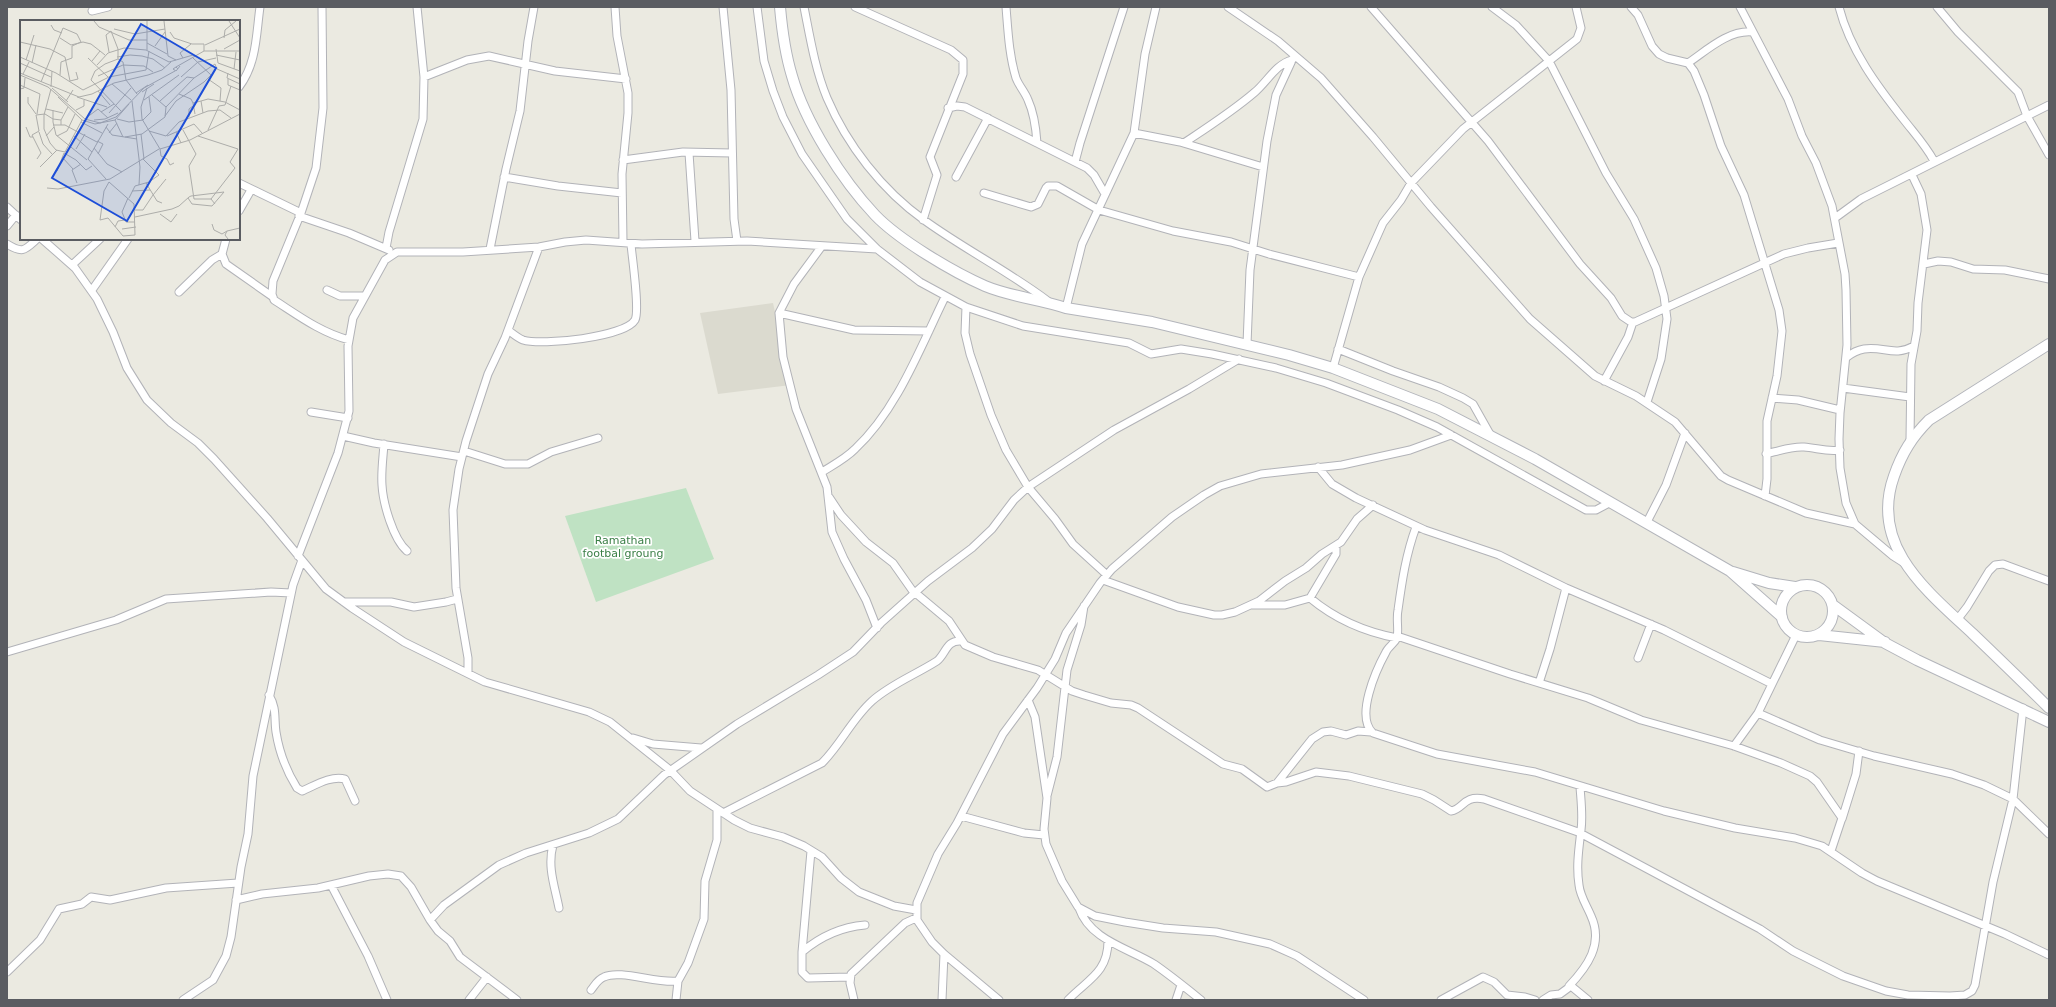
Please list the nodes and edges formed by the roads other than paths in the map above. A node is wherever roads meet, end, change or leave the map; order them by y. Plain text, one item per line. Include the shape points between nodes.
1 (108, 7) edge
2 (260, 7) edge
3 (322, 7) edge
4 (417, 7) edge
5 (534, 7) edge
6 (615, 7) edge
7 (723, 7) edge
8 (757, 7) edge
9 (780, 7) edge
10 (804, 7) edge
11 (855, 7) edge
12 (1006, 7) edge
13 (1124, 7) edge
14 (1156, 7) edge
15 (1228, 7) edge
16 (1371, 7) edge
17 (1492, 7) edge
18 (1576, 7) edge
19 (1632, 7) edge
20 (1740, 7) edge
21 (1839, 7) edge
22 (1937, 7) edge
23 (92, 11) dead end
24 (1752, 32) junction
25 (1293, 58) junction
26 (1549, 61) junction
27 (1688, 64) junction
28 (526, 66) junction
29 (424, 77) junction
30 (626, 79) junction
31 (240, 85) edge
32 (957, 89) junction
33 (2049, 105) edge
34 (965, 107) junction
35 (948, 108) junction
36 (2027, 116) junction
37 (988, 118) junction
38 (1471, 123) junction
39 (1134, 133) junction
40 (1037, 143) junction
41 (1184, 143) junction
42 (690, 153) junction
43 (732, 153) junction
44 (2049, 155) edge
45 (623, 160) junction
46 (1934, 161) junction
47 (1075, 162) junction
48 (1263, 167) junction
49 (1912, 175) junction
50 (956, 176) dead end
51 (504, 177) junction
52 (1411, 183) junction
53 (240, 184) edge
54 (251, 190) junction
55 (622, 193) junction
56 (984, 193) dead end
57 (1105, 194) junction
58 (7, 207) edge
59 (240, 210) edge
60 (1099, 210) junction
61 (300, 215) junction
62 (18, 217) edge
63 (1835, 218) junction
64 (923, 220) junction
65 (7, 226) edge
66 (36, 240) edge
67 (43, 240) edge
68 (99, 240) edge
69 (127, 240) edge
70 (226, 240) edge
71 (695, 241) junction
72 (737, 241) junction
73 (623, 242) junction
74 (1838, 243) junction
75 (7, 244) edge
76 (631, 244) junction
77 (822, 246) junction
78 (539, 247) junction
79 (386, 248) junction
80 (490, 249) junction
81 (877, 249) junction
82 (1253, 250) junction
83 (395, 253) junction
84 (222, 254) junction
85 (1764, 262) junction
86 (1924, 264) junction
87 (72, 265) junction
88 (1359, 276) junction
89 (2049, 279) edge
90 (92, 290) junction
91 (327, 290) dead end
92 (179, 292) dead end
93 (273, 296) junction
94 (365, 296) junction
95 (945, 297) junction
96 (1049, 302) junction
97 (966, 307) junction
98 (1066, 308) junction
99 (1666, 308) junction
100 (779, 313) junction
101 (1633, 322) junction
102 (508, 330) junction
103 (929, 331) junction
104 (349, 340) junction
105 (1247, 344) junction
106 (2049, 344) edge
107 (1914, 346) junction
108 (1338, 349) junction
109 (1847, 357) junction
110 (1239, 359) junction
111 (1333, 368) junction
112 (1604, 381) junction
113 (1843, 388) junction
114 (1910, 396) junction
115 (1772, 398) junction
116 (1647, 402) junction
117 (1840, 410) junction
118 (311, 412) dead end
119 (348, 418) junction
120 (1685, 433) junction
121 (1451, 435) junction
122 (343, 436) junction
123 (1491, 436) junction
124 (598, 438) dead end
125 (1910, 440) junction
126 (384, 444) junction
127 (1840, 450) junction
128 (463, 454) junction
129 (1766, 454) junction
130 (1318, 467) junction
131 (822, 472) junction
132 (1028, 487) junction
133 (1765, 496) junction
134 (829, 497) junction
135 (1611, 502) junction
136 (1373, 505) junction
137 (1647, 522) junction
138 (1855, 524) junction
139 (1416, 526) junction
140 (1336, 546) junction
141 (407, 550) dead end
142 (300, 558) junction
143 (1904, 564) junction
144 (1730, 571) junction
145 (1105, 577) junction
146 (2049, 581) edge
147 (1794, 587) junction
148 (1566, 588) junction
149 (291, 593) junction
150 (916, 594) junction
151 (1310, 598) junction
152 (457, 599) junction
153 (344, 602) junction
154 (1084, 605) junction
155 (1251, 605) junction
156 (1832, 605) junction
157 (1782, 617) junction
158 (1957, 620) junction
159 (1651, 624) junction
160 (876, 628) junction
161 (1796, 635) junction
162 (1819, 635) junction
163 (1397, 637) junction
164 (961, 641) junction
165 (1885, 642) junction
166 (7, 652) edge
167 (1638, 658) dead end
168 (468, 673) junction
169 (1045, 673) junction
170 (1539, 683) junction
171 (1772, 684) junction
172 (1066, 687) junction
173 (269, 695) junction
174 (1028, 700) junction
175 (2023, 708) junction
176 (2049, 708) edge
177 (1758, 713) junction
178 (2049, 722) edge
179 (1371, 732) junction
180 (630, 737) junction
181 (1734, 746) junction
182 (701, 748) junction
183 (1859, 752) junction
184 (670, 770) junction
185 (1277, 783) junction
186 (1580, 787) junction
187 (1047, 798) junction
188 (2013, 800) junction
189 (355, 802) dead end
190 (720, 811) junction
191 (961, 816) junction
192 (1842, 819) junction
193 (1581, 834) junction
194 (2049, 834) edge
195 (1044, 835) junction
196 (553, 845) junction
197 (812, 851) junction
198 (1831, 851) junction
199 (238, 883) junction
200 (331, 885) junction
201 (236, 900) junction
202 (1078, 907) junction
203 (559, 908) dead end
204 (916, 910) junction
205 (916, 918) junction
206 (430, 920) junction
207 (865, 925) dead end
208 (1985, 925) junction
209 (1108, 941) junction
210 (802, 952) junction
211 (944, 954) junction
212 (2049, 955) edge
213 (7, 972) edge
214 (487, 977) junction
215 (850, 978) junction
216 (678, 981) junction
217 (1181, 985) junction
218 (1569, 986) junction
219 (591, 990) dead end
220 (1897, 996) edge
221 (183, 1000) edge
222 (387, 1000) edge
223 (469, 1000) edge
224 (517, 1000) edge
225 (676, 1000) edge
226 (854, 1000) edge
227 (942, 1000) edge
228 (999, 1000) edge
229 (1068, 1000) edge
230 (1176, 1000) edge
231 (1201, 1000) edge
232 (1364, 1000) edge
233 (1441, 1000) edge
234 (1535, 1000) edge
235 (1543, 1000) edge
236 (1588, 1000) edge

1 - 23 street
2 - 31 street via 254,54
3 - 61 street via 324,108 321,140 312,184
4 - 29 street
5 - 28 street
6 - 30 street via 617,36
7 - 43 street
8 - 81 street via 764,61 783,117 802,154 824,188 847,218
9 - 96 main road via 792,77 806,110 836,165 876,216 902,238 985,286 1020,297
10 - 64 street via 812,48 827,98 849,140 891,192
11 - 32 street via 960,56 964,65
12 - 40 street via 1008,41 1014,69 1017,81 1030,106
13 - 47 street
14 - 39 street via 1145,54
15 - 25 street via 1269,34
16 - 38 street
17 - 26 street via 1516,25
18 - 26 street via 1582,28 1579,37
19 - 27 street via 1652,46 1659,54
20 - 24 street
21 - 46 street via 1848,34 1870,75
22 - 36 street via 1958,32 2013,86 2021,98
24 - 27 street via 1743,31 1733,35
24 - 63 street via 1795,114 1802,136 1826,186
25 - 41 street via 1282,64 1255,92 1218,121
25 - 48 street via 1273,104
25 - 52 street via 1321,78
26 - 38 street
26 - 99 street via 1606,173 1634,219 1656,268
27 - 85 street via 1694,71 1721,146 1744,195
28 - 29 street via 499,57 480,57
28 - 30 street
28 - 51 street via 520,111
29 - 79 street via 425,96 421,126
30 - 45 street via 628,112
32 - 34 street via 958,97
32 - 35 street
33 - 36 street
34 - 35 street
34 - 37 street
35 - 64 street via 930,157 937,175
36 - 44 street
36 - 46 street
37 - 40 street
37 - 50 street
38 - 52 street
38 - 101 street via 1503,160 1580,264 1611,298 1622,316
39 - 41 street
39 - 57 street
40 - 47 street
41 - 48 street
42 - 43 street
42 - 45 street
42 - 71 street
43 - 72 street
45 - 55 street
46 - 49 street
47 - 57 street via 1092,172
48 - 82 street
49 - 63 street via 1857,201
49 - 86 street via 1921,194 1926,218
51 - 55 street
51 - 80 street
52 - 88 street via 1383,223
52 - 112 street via 1525,314 1581,365
53 - 54 street
54 - 59 street
54 - 61 street
55 - 73 street
56 - 60 street via 1031,207 1038,204 1048,186 1057,186
57 - 60 street
58 - 62 street
60 - 82 street via 1172,230 1231,242
60 - 98 street via 1080,250
61 - 79 street
61 - 93 street via 273,281
62 - 65 street
63 - 74 street
64 - 96 street via 1013,276
66 - 75 street via 19,251
67 - 87 street
68 - 87 street
69 - 90 street
70 - 84 street
71 - 72 street
71 - 76 street
72 - 77 street
73 - 76 street
73 - 78 street via 586,240
74 - 85 street via 1808,248
74 - 109 street via 1845,274
76 - 102 street via 637,307 636,318 632,323 621,329 568,342 522,340
77 - 81 street
77 - 100 street via 794,284
78 - 80 street
78 - 102 street
79 - 83 street
80 - 83 street via 437,253 405,250
81 - 95 street via 920,282
82 - 88 street
82 - 105 street
83 - 94 street via 385,260
84 - 92 street via 212,260
84 - 93 street via 226,264
85 - 99 street
85 - 115 street via 1782,323 1777,376
86 - 89 street via 1951,262 1973,269 1998,269
86 - 107 street via 1918,303 1918,331
87 - 90 street
88 - 108 street
90 - 142 street via 108,320 127,368 147,400 171,424 214,458
91 - 94 street via 340,296
93 - 104 street via 274,300 312,326
94 - 104 street via 352,318
95 - 97 street
95 - 103 street
96 - 98 main road
97 - 110 street via 1023,326 1129,343 1151,354 1185,349
97 - 132 street via 965,329 970,354 1000,436
98 - 105 main road via 1152,322
99 - 101 street
99 - 116 street via 1666,333 1661,359
100 - 103 street via 854,330
100 - 131 street via 783,357 794,399
101 - 112 street via 1628,337
102 - 128 street via 488,374
103 - 131 street via 914,363 877,425 854,450
104 - 119 street
105 - 111 main road
106 - 125 main road via 1929,420
107 - 109 street via 1893,352 1864,349
107 - 114 street
108 - 111 street
108 - 123 street via 1463,398 1473,404
109 - 113 street
110 - 121 street via 1326,383 1398,410
110 - 132 street via 1190,389 1109,432
111 - 123 main road via 1438,409
112 - 116 street
113 - 114 street
113 - 117 street
114 - 125 street
115 - 117 street via 1798,400
115 - 129 street via 1767,421
116 - 120 street via 1675,422
117 - 127 street
118 - 119 street
119 - 122 street
120 - 133 street via 1721,476
120 - 137 street via 1666,485
121 - 130 street via 1410,450 1342,465
121 - 135 street via 1586,510 1596,510
122 - 126 street
122 - 142 street
123 - 135 main road
124 - 128 street via 551,452 528,464 505,464
125 - 143 main road via 1892,480 1887,514 1893,543
126 - 128 street
126 - 141 street via 382,486 386,507 396,537
127 - 129 street via 1804,447
127 - 138 street via 1844,495
128 - 152 street via 453,510
129 - 133 street
130 - 136 street via 1332,484
130 - 145 street via 1261,474 1228,483 1204,495 1172,517
131 - 134 street
132 - 145 street via 1073,544
132 - 150 street via 972,548 932,578
133 - 138 street via 1806,513
134 - 150 street via 841,515 866,542 893,563
134 - 160 street via 832,532 866,600
135 - 137 main road
136 - 139 street
136 - 140 street via 1357,519 1345,539
137 - 144 main road
138 - 143 street
139 - 148 street via 1500,555
139 - 163 street via 1406,560 1398,611
140 - 151 street via 1336,554
140 - 155 street
142 - 149 street
142 - 153 street via 326,589
143 - 158 main road
144 - 147 main road via 1769,583
144 - 157 main road
145 - 154 street
145 - 155 street via 1178,607 1214,614 1235,612
146 - 158 street via 2003,564 1995,565
147 - 156 main road via 1807,585 1818,588 1828,595
147 - 157 main road via 1784,599
148 - 159 street
148 - 170 street
149 - 166 street via 271,592 166,600 116,620
149 - 173 street
150 - 160 street
150 - 164 street via 949,621
151 - 155 street via 1285,605
151 - 163 street via 1326,610 1362,629
152 - 153 street via 414,607 391,602
152 - 168 street via 468,658
153 - 168 street via 404,642
154 - 169 street
154 - 172 street via 1081,625 1068,665
156 - 162 main road via 1834,611 1831,622
156 - 165 main road
157 - 161 main road via 1787,628
158 - 176 main road
159 - 167 street
159 - 171 street
160 - 182 street via 859,648 846,657
161 - 162 main road
161 - 171 street
162 - 165 main road
163 - 170 street
163 - 179 street via 1386,651 1368,698 1367,720
164 - 169 street via 987,655
164 - 190 street via 949,644 938,660 897,683 871,702 822,763
165 - 175 main road via 1918,660
168 - 180 street via 502,688 588,712 610,722
169 - 172 street
169 - 174 street
170 - 181 street via 1588,698 1641,720
171 - 177 street
172 - 185 street via 1104,701 1138,708 1223,764 1244,770 1267,787
172 - 187 street via 1060,717 1057,757
173 - 189 street via 275,708 278,744 297,788 302,791 324,782 345,779
173 - 199 street via 253,776 248,834
174 - 187 street via 1035,717
174 - 191 street via 1003,734
175 - 178 main road
175 - 188 street
177 - 181 street
177 - 183 street via 1809,736
179 - 185 street via 1358,731 1346,735 1331,731 1323,732 1312,739
179 - 186 street via 1382,738 1437,754 1535,772
180 - 182 street via 652,744
180 - 184 street
181 - 192 street via 1810,776 1817,782
182 - 184 street
183 - 188 street via 1952,774 1984,785
183 - 192 street via 1856,774
184 - 190 street via 690,791
184 - 196 street via 609,825
185 - 193 street via 1316,772 1349,776 1422,794 1451,811 1468,800 1484,799
186 - 193 street
186 - 198 street via 1735,828 1795,838
187 - 195 street
188 - 194 street
188 - 208 street
190 - 197 street via 750,828 783,837
190 - 216 street via 717,840 705,881 704,919 688,963
191 - 195 street via 1024,833
191 - 204 street via 938,854 919,896
192 - 198 street
193 - 218 street via 1577,866 1578,884 1592,918 1596,945 1586,967
193 - 220 street via 1747,922 1818,964
195 - 202 street via 1062,881
196 - 203 street via 551,873
196 - 206 street via 499,865 444,905
197 - 204 street via 822,857 859,892 894,906
197 - 210 street
198 - 208 street via 1877,881
199 - 201 street
199 - 213 street via 166,888 110,900 91,897 82,904 64,907 57,912 40,940
200 - 201 street
200 - 206 street via 369,876 401,876 411,887
200 - 222 street via 368,956
201 - 221 street via 231,937 219,971 209,984
202 - 209 street via 1086,922
202 - 232 street via 1095,916 1125,922 1216,932 1270,944 1297,956
204 - 205 street
205 - 211 street via 924,933
205 - 215 street via 905,923 879,946
206 - 214 street via 450,941 460,957
207 - 210 street via 844,927 818,939
208 - 212 street
208 - 220 street via 1972,991 1965,995 1950,996
209 - 217 street via 1155,965
209 - 229 street via 1106,957 1100,970
210 - 215 street via 802,972 808,978
211 - 227 street
211 - 228 street
214 - 223 street
214 - 224 street
215 - 226 street
216 - 219 street via 609,975 598,981
216 - 225 street
217 - 230 street
217 - 231 street
218 - 235 street via 1560,994 1551,995
218 - 236 street
233 - 234 street via 1483,977 1494,982 1507,995

